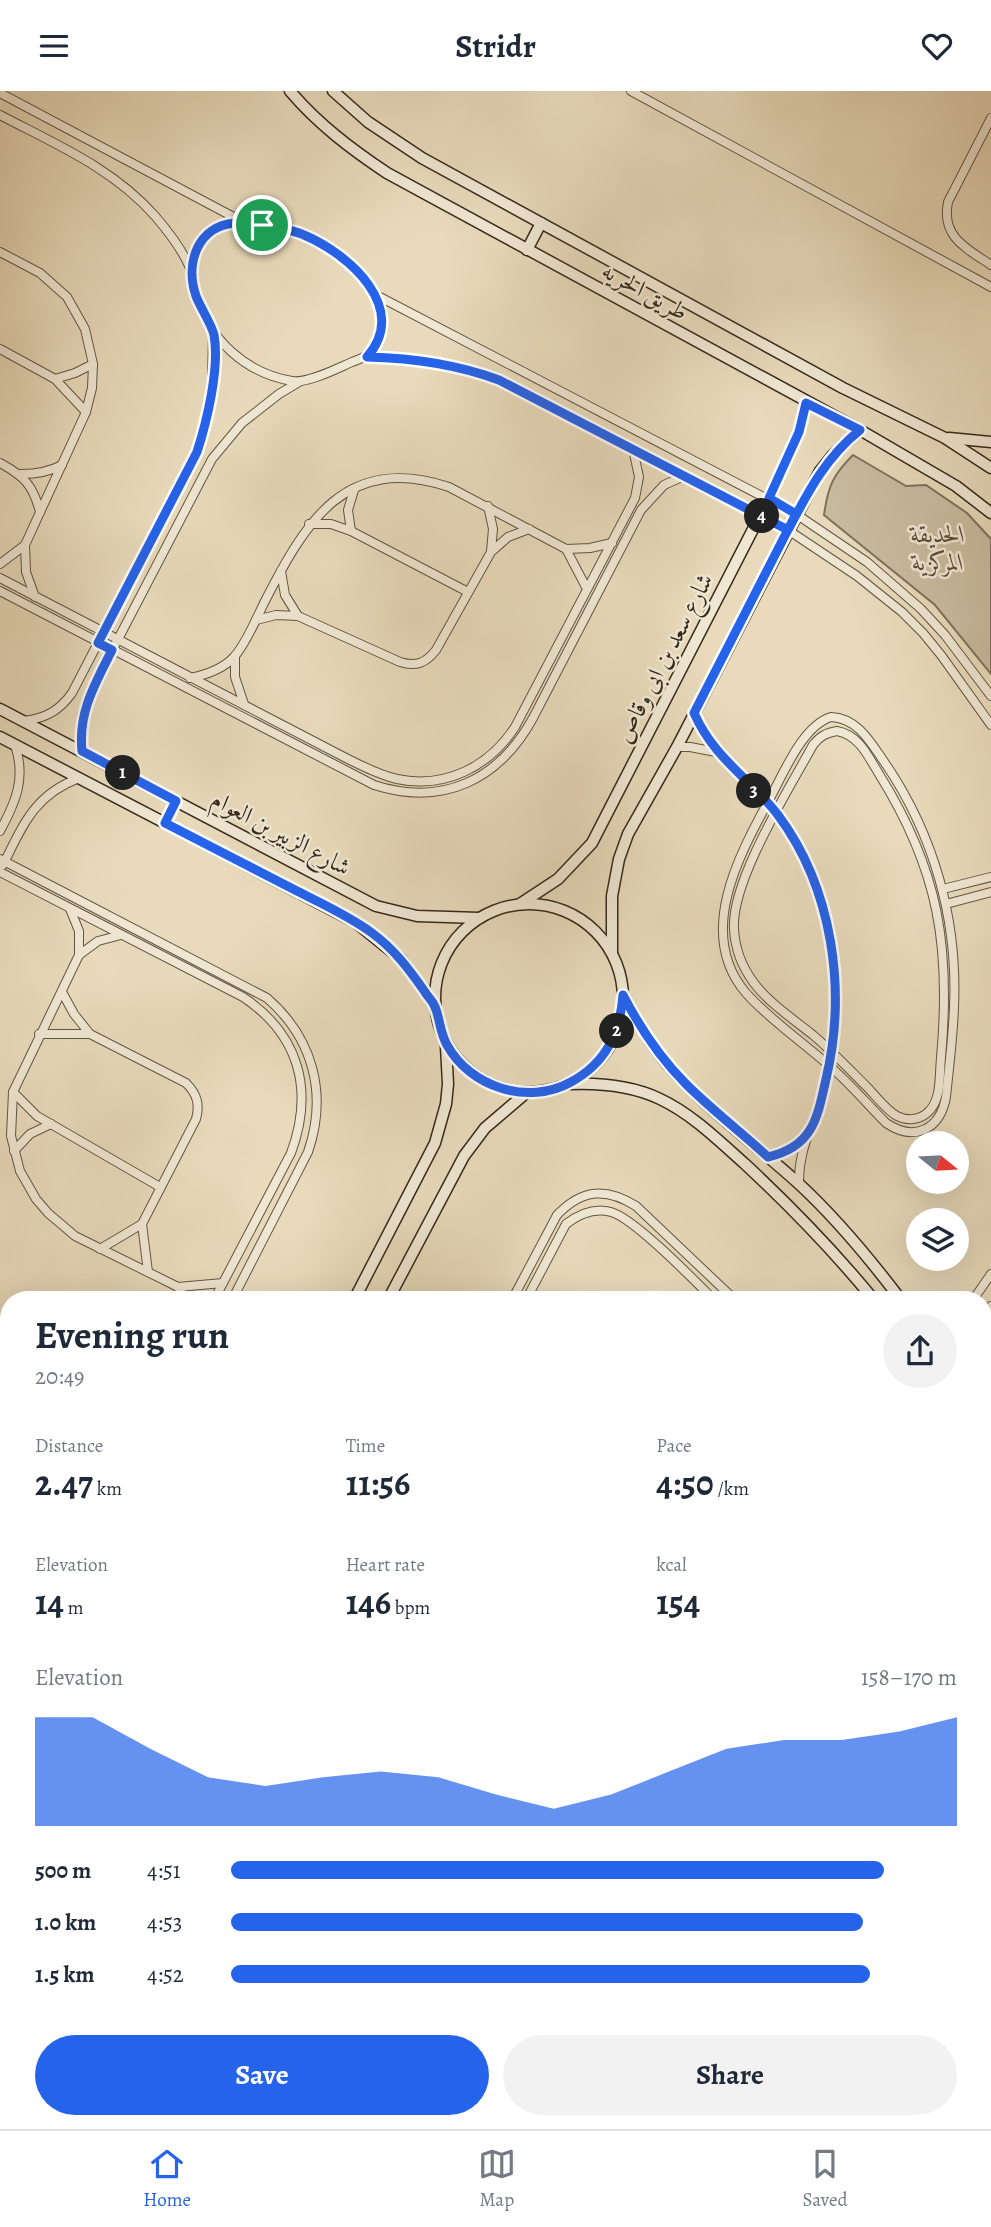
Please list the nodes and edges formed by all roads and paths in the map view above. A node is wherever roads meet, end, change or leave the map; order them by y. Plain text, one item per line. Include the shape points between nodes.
1 (290, 91) edge
2 (333, 91) edge
3 (631, 91) edge
4 (0, 93) edge
5 (0, 115) edge
6 (991, 118) edge
7 (245, 223) junction
8 (541, 223) junction
9 (527, 250) junction
10 (2, 254) edge
11 (991, 265) edge
12 (191, 269) junction
13 (991, 287) edge
14 (376, 294) junction
15 (214, 333) junction
16 (0, 349) edge
17 (367, 357) junction
18 (93, 363) junction
19 (55, 379) junction
20 (299, 382) junction
21 (806, 403) junction
22 (86, 412) junction
23 (860, 430) junction
24 (945, 438) junction
25 (991, 442) edge
26 (633, 449) junction
27 (0, 463) edge
28 (62, 465) junction
29 (991, 468) edge
30 (21, 474) junction
31 (684, 476) junction
32 (354, 489) junction
33 (769, 498) junction
34 (488, 506) junction
35 (40, 512) junction
36 (991, 513) edge
37 (796, 514) junction
38 (760, 515) junction
39 (309, 524) junction
40 (529, 529) junction
41 (788, 530) junction
42 (351, 531) junction
43 (612, 543) junction
44 (25, 545) junction
45 (566, 549) junction
46 (491, 552) junction
47 (0, 564) edge
48 (281, 571) junction
49 (0, 579) edge
50 (587, 589) junction
51 (0, 591) edge
52 (468, 592) junction
53 (35, 597) junction
54 (298, 616) junction
55 (256, 620) junction
56 (568, 626) junction
57 (578, 631) junction
58 (104, 633) junction
59 (118, 640) junction
60 (98, 643) junction
61 (112, 650) junction
62 (235, 656) junction
63 (190, 678) junction
64 (991, 696) edge
65 (244, 706) junction
66 (0, 709) edge
67 (694, 713) junction
68 (24, 721) junction
69 (991, 725) edge
70 (0, 737) edge
71 (15, 745) junction
72 (677, 747) junction
73 (82, 751) junction
74 (716, 752) junction
75 (894, 776) junction
76 (79, 778) junction
77 (884, 782) junction
78 (176, 801) junction
79 (767, 804) junction
80 (776, 813) junction
81 (165, 823) junction
82 (0, 831) edge
83 (2, 860) edge
84 (0, 871) edge
85 (991, 877) edge
86 (943, 889) junction
87 (991, 892) edge
88 (520, 904) junction
89 (946, 904) junction
90 (70, 909) junction
91 (479, 918) junction
92 (121, 935) junction
93 (612, 953) junction
94 (79, 955) junction
95 (62, 992) junction
96 (623, 995) junction
97 (435, 1005) junction
98 (950, 1007) junction
99 (39, 1034) junction
100 (90, 1034) junction
101 (446, 1044) junction
102 (832, 1051) junction
103 (830, 1065) junction
104 (568, 1084) junction
105 (13, 1092) junction
106 (526, 1093) junction
107 (51, 1124) junction
108 (804, 1140) junction
109 (14, 1151) junction
110 (768, 1157) junction
111 (799, 1184) junction
112 (160, 1187) junction
113 (142, 1224) junction
114 (100, 1249) junction
115 (148, 1272) junction
116 (991, 1273) edge
117 (522, 1281) junction
118 (223, 1283) junction
119 (533, 1286) junction
120 (178, 1287) junction
121 (180, 1291) edge
122 (219, 1291) edge
123 (237, 1291) edge
124 (359, 1291) edge
125 (393, 1291) edge
126 (517, 1291) edge
127 (530, 1291) edge
128 (704, 1291) edge
129 (726, 1291) edge
130 (866, 1291) edge
131 (894, 1291) edge
132 (980, 1291) edge

1 - 9 street, طريق الحريه via 339,139 387,173
2 - 8 street, طريق الحريه via 391,140
3 - 13 street
4 - 7 street
5 - 12 street via 121,184 156,217
6 - 11 street via 948,202 946,215 960,243
7 - 12 street via 212,230 197,247
7 - 14 street via 301,233 318,242 348,264
8 - 9 street
8 - 24 street, طريق الحريه via 843,388
9 - 21 street, طريق الحريه
10 - 18 street via 40,273 67,297 85,328
12 - 15 street via 194,292
14 - 17 street via 382,326
14 - 33 street
15 - 20 street via 248,365 277,379
15 - 58 street via 209,405 197,452
16 - 19 street
17 - 20 street
17 - 26 street via 434,362 477,372
18 - 19 street
18 - 22 street
19 - 22 street
20 - 59 street via 242,423 212,459
21 - 23 street, طريق الحريه
21 - 33 street, شارع سعد بن ابى وقاص via 799,432
22 - 28 street
23 - 36 street, طريق الحريه via 956,486
23 - 37 street, شارع سعد بن ابى وقاص via 832,456
24 - 25 street
24 - 29 street, طريق الحريه
26 - 31 street
26 - 43 street via 639,467 638,487
27 - 30 street
28 - 30 street
28 - 35 street
30 - 35 street
31 - 38 street
31 - 57 street via 664,485 640,510
32 - 34 street via 386,480 418,479 449,487
32 - 39 street
32 - 42 street via 348,510
33 - 37 street
33 - 38 street, شارع سعد بن ابى وقاص
34 - 40 street
34 - 46 street
35 - 44 street
37 - 41 street, شارع سعد بن ابى وقاص
37 - 64 street via 867,562 921,608
38 - 41 street
38 - 88 street, شارع سعد بن ابى وقاص via 592,843 558,879
39 - 42 street via 331,524
39 - 48 street
40 - 45 street
40 - 46 street via 508,537
41 - 67 street, شارع سعد بن ابى وقاص
41 - 69 street via 902,613 941,655
42 - 52 street
43 - 45 street
43 - 50 street
44 - 47 street
44 - 53 street via 26,572
45 - 50 street
46 - 52 street
48 - 54 street via 285,595
48 - 55 street
49 - 53 street
50 - 56 street
51 - 60 street
52 - 54 street via 436,650 419,664 400,662
53 - 58 street
54 - 55 street
55 - 62 street
56 - 57 street
56 - 65 street via 508,738 479,765 440,780 410,781 380,774
57 - 61 street via 526,732 508,755 473,781 416,793 374,785
58 - 59 street
58 - 60 street
59 - 61 street
59 - 63 street
60 - 61 street
60 - 68 street via 63,705 52,714
61 - 73 street via 85,704
62 - 63 street
62 - 65 street via 237,687
63 - 65 street
66 - 68 street, شارع الزبير بن العوام
67 - 72 street, شارع سعد بن ابى وقاص
67 - 74 street
68 - 73 street, شارع الزبير بن العوام
70 - 71 street, شارع الزبير بن العوام
71 - 76 street, شارع الزبير بن العوام
71 - 82 street via 20,768 18,792
72 - 74 street
72 - 93 street, شارع سعد بن ابى وقاص via 628,834 619,859 612,896
73 - 78 street, شارع الزبير بن العوام
74 - 79 street
75 - 77 street
75 - 79 street via 864,733 845,719 831,717 814,725 805,737
75 - 86 street via 922,831
76 - 81 street, شارع الزبير بن العوام
76 - 83 street via 41,800
77 - 80 street via 854,738 827,732 813,745
77 - 98 street via 926,870
78 - 81 street
78 - 91 street, شارع الزبير بن العوام via 376,906 417,916
79 - 80 street
79 - 103 street via 725,902 724,950 745,992
80 - 102 street via 811,876 831,947 836,999
80 - 102 street via 738,894 736,944 746,971 763,994
81 - 97 street, شارع الزبير بن العوام via 355,922 401,959
83 - 84 street
83 - 123 street via 267,997 289,1019 305,1046 317,1091 313,1138
84 - 90 street
85 - 86 street
86 - 89 street
87 - 89 street
88 - 91 street
88 - 93 street via 563,910 599,935
89 - 98 street via 954,965
90 - 92 street
90 - 94 street via 79,931
91 - 97 street via 450,946 441,965
92 - 94 street via 98,941
92 - 118 street via 256,1006 282,1034 298,1069 299,1133
93 - 96 street
94 - 95 street
95 - 99 street
95 - 100 street
96 - 104 street via 621,1017 603,1057
96 - 110 street via 668,1064
97 - 101 street
98 - 102 street via 938,1097 920,1118 893,1113
98 - 103 street via 944,1109 919,1132 896,1130 886,1123
99 - 100 street
99 - 105 street
100 - 112 street via 186,1083 196,1095 196,1119
101 - 106 street via 479,1079
101 - 124 street via 448,1084 435,1143
102 - 103 street
103 - 108 street
104 - 106 street
104 - 130 street via 623,1087 677,1108 806,1222
105 - 107 street
105 - 109 street via 10,1122
106 - 125 street via 485,1128 464,1156
107 - 109 street via 30,1134
107 - 112 street
108 - 110 street
108 - 111 street
109 - 114 street via 20,1171 48,1213 75,1236
110 - 111 street
111 - 131 street
112 - 113 street
113 - 114 street
113 - 115 street
114 - 115 street
115 - 120 street
116 - 132 street
117 - 119 street
117 - 126 street
117 - 129 street via 567,1204 594,1193 609,1193 636,1206
118 - 120 street
118 - 122 street
119 - 127 street
119 - 128 street via 566,1224 597,1210 630,1221
120 - 121 street

